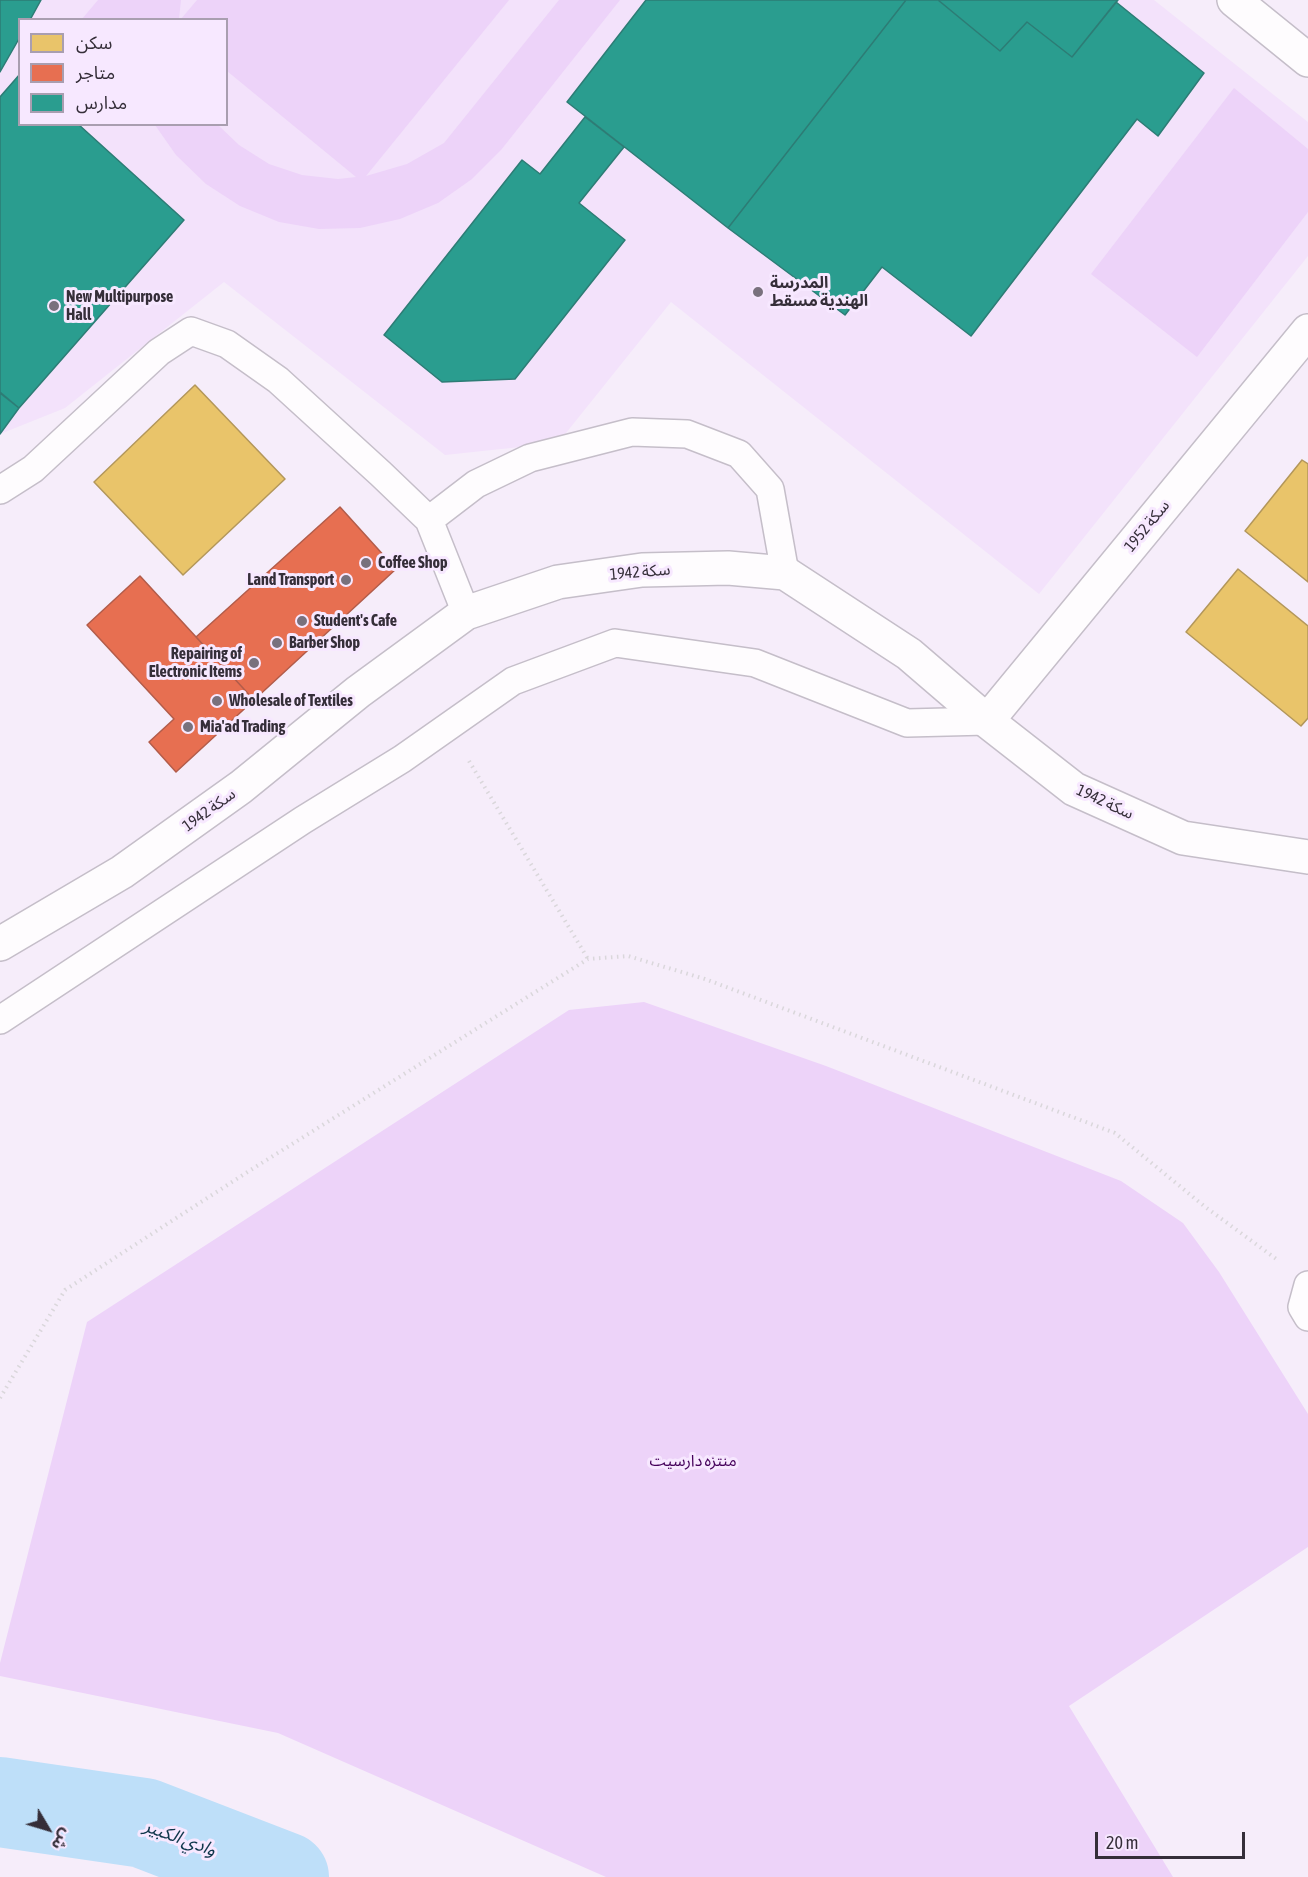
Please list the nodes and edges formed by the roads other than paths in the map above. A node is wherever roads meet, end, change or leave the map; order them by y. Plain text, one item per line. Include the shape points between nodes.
1 (1234, 0) edge
2 (1308, 60) edge
3 (1308, 331) edge
4 (0, 490) edge
5 (429, 520) junction
6 (785, 573) junction
7 (466, 613) junction
8 (987, 721) junction
9 (1308, 857) edge
10 (0, 944) edge
11 (0, 1020) edge
12 (1308, 1285) edge
13 (1308, 1317) edge

1 - 2 street
3 - 8 street, سكة 1952
4 - 5 lane via 33,469 159,352 191,332 227,344 278,380
5 - 6 lane via 476,484 530,458 632,432 687,434 739,454 771,489
5 - 7 lane
6 - 7 street, سكة 1942 via 728,568 642,570 558,582
6 - 8 street, سكة 1942 via 909,654
7 - 10 street, سكة 1942 via 358,692 240,787 122,872
8 - 9 street, سكة 1942 via 1074,789 1183,838
8 - 11 lane via 907,723 755,663 615,642 513,681 402,759
12 - 13 lane via 1302,1306

